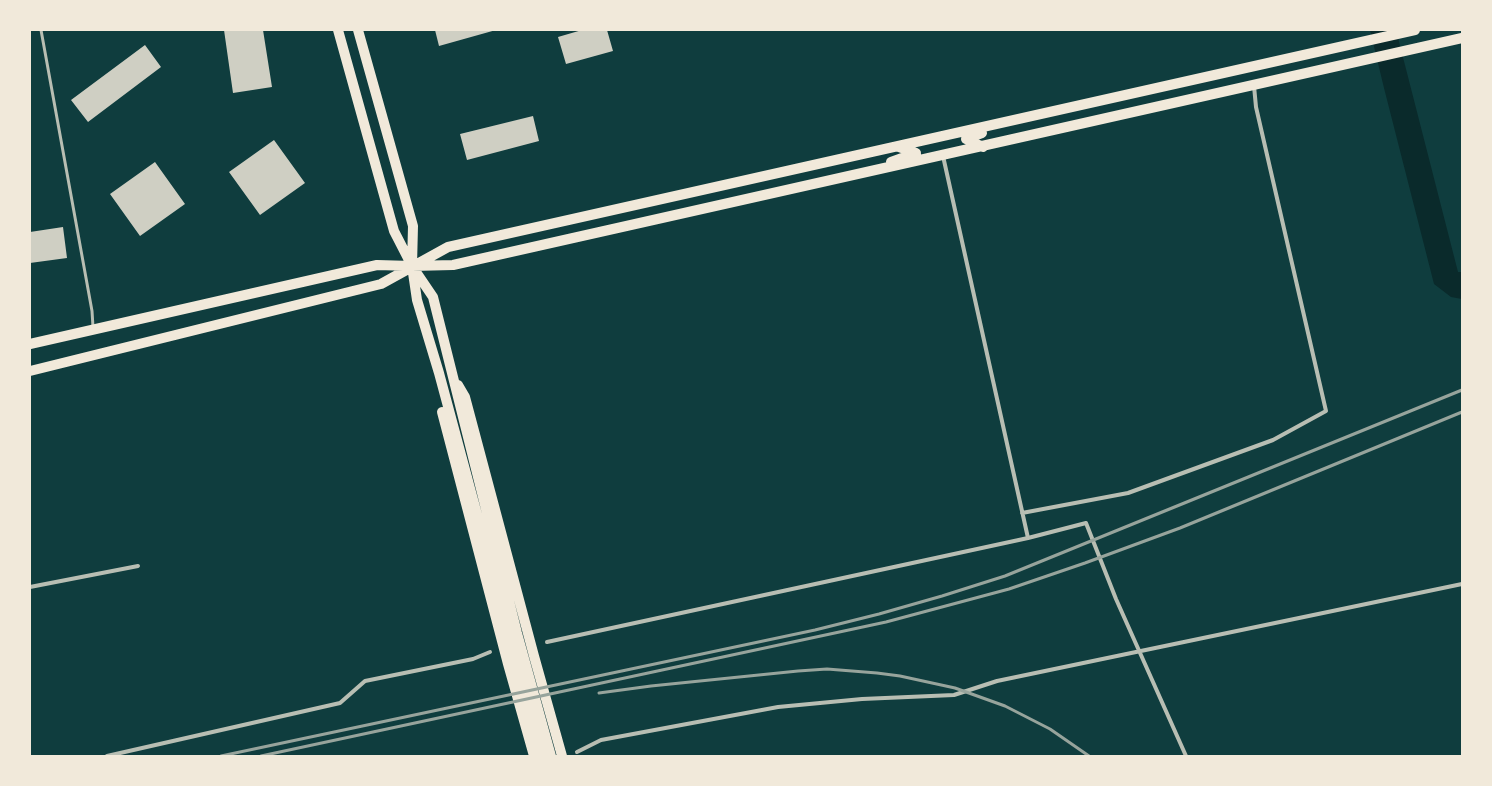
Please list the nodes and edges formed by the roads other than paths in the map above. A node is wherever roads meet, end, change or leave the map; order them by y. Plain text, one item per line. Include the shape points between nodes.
1 (41, 30) edge
2 (338, 30) edge
3 (358, 30) edge
4 (1415, 30) edge
5 (1462, 38) edge
6 (1254, 85) junction
7 (1018, 120) junction
8 (899, 147) junction
9 (983, 147) junction
10 (943, 156) junction
11 (849, 177) junction
12 (412, 266) junction
13 (93, 330) junction
14 (30, 344) edge
15 (30, 371) edge
16 (439, 373) junction
17 (451, 373) junction
18 (1022, 513) junction
19 (1028, 538) junction
20 (138, 566) dead end
21 (1462, 584) edge
22 (30, 588) edge
23 (547, 642) dead end
24 (1139, 650) junction
25 (490, 652) dead end
26 (577, 752) dead end
27 (107, 756) edge
28 (534, 756) edge
29 (542, 756) edge
30 (551, 756) edge
31 (562, 756) edge
32 (1186, 756) edge

1 - 13 lane via 92,311
2 - 12 main road via 394,231
3 - 12 main road via 413,226
4 - 7 main road
5 - 6 main road
6 - 9 main road
6 - 18 street via 1256,107 1326,411 1273,440 1128,493
7 - 8 main road
7 - 9 main road via 966,139
8 - 11 main road via 916,153
8 - 12 main road via 448,247
9 - 10 main road
10 - 11 main road
10 - 18 street
11 - 12 main road via 453,265
12 - 13 main road via 377,265
12 - 15 main road via 381,284
12 - 16 main road via 417,300
12 - 17 main road via 433,297
13 - 14 main road
16 - 28 main road via 438,396
16 - 29 main road
17 - 30 main road
17 - 31 main road via 465,397
18 - 19 street
19 - 23 street
19 - 24 street via 1086,523
20 - 22 street
21 - 24 street
24 - 26 street via 997,681 954,695 862,699 778,707 601,740
24 - 32 street
25 - 27 street via 473,659 365,681 340,703

